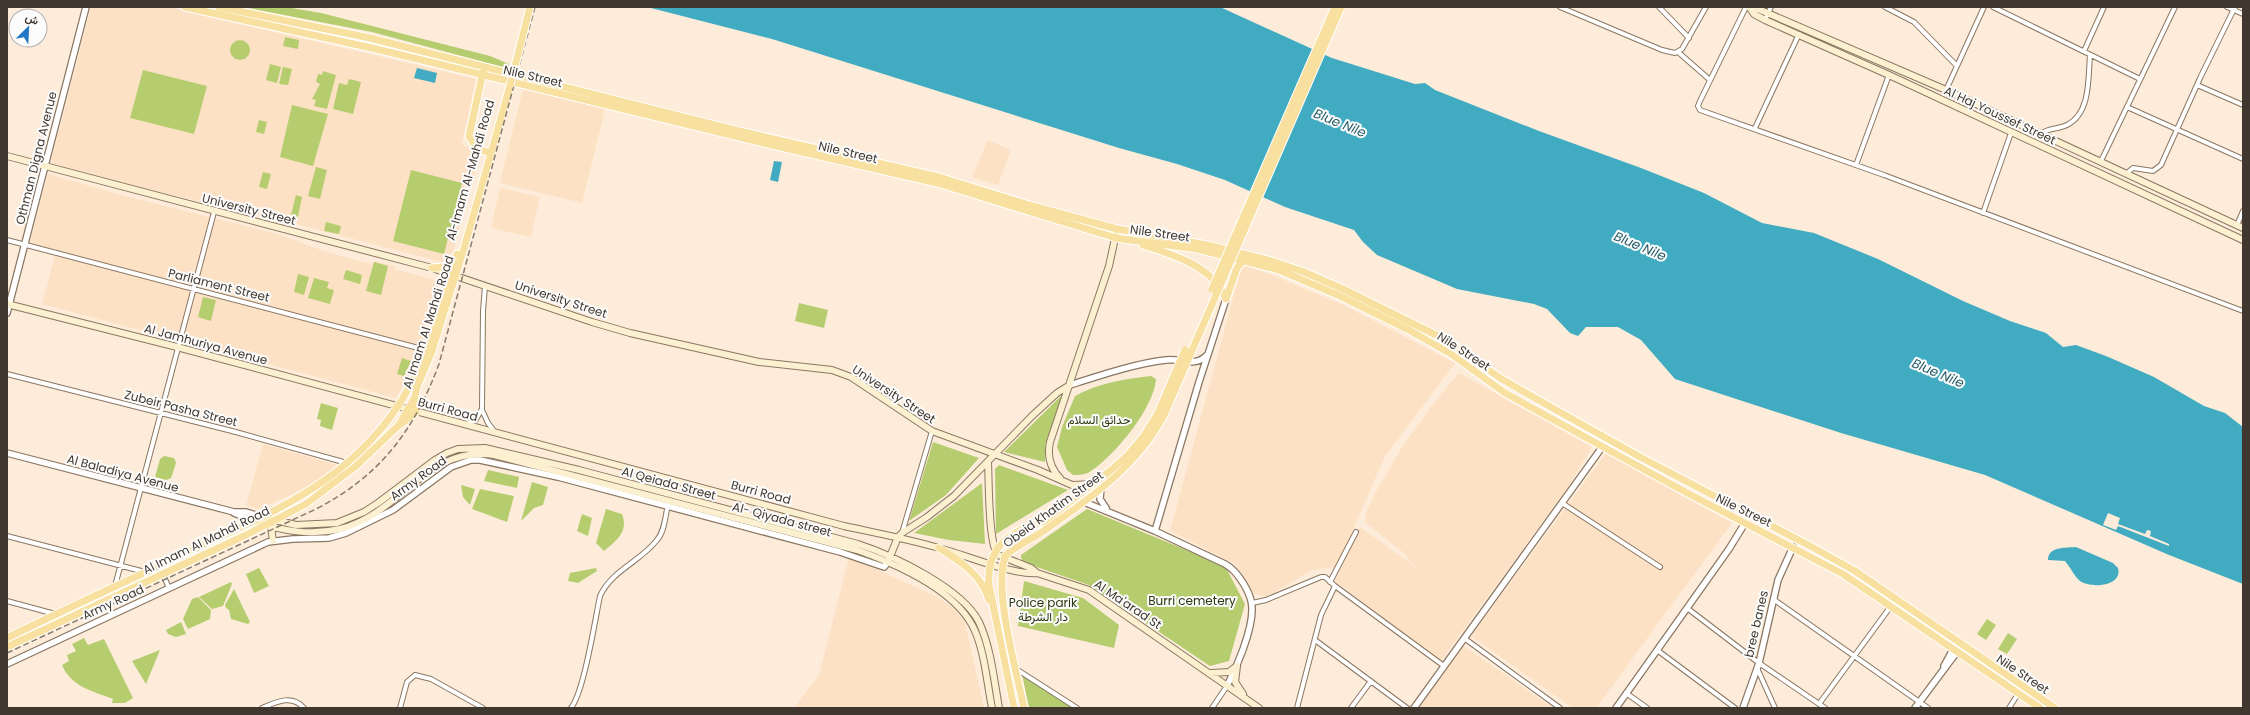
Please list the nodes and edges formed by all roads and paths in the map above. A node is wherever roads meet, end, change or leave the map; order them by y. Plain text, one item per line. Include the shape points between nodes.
1 (86, 7) edge
2 (185, 7) edge
3 (219, 7) edge
4 (527, 7) edge
5 (530, 7) edge
6 (1335, 7) edge
7 (1341, 7) edge
8 (1560, 7) edge
9 (1575, 7) edge
10 (1658, 7) edge
11 (1706, 7) edge
12 (1748, 7) edge
13 (1772, 7) edge
14 (1885, 7) edge
15 (1984, 7) edge
16 (1993, 7) edge
17 (2104, 7) edge
18 (2175, 7) edge
19 (2226, 7) edge
20 (2234, 9) edge
21 (1758, 10) edge
22 (1573, 12) junction
23 (1768, 13) junction
24 (2243, 14) edge
25 (1765, 20) junction
26 (1799, 34) junction
27 (1689, 38) junction
28 (2084, 51) junction
29 (1678, 52) junction
30 (2090, 55) junction
31 (1957, 66) junction
32 (484, 67) junction
33 (482, 75) junction
34 (1889, 75) junction
35 (2140, 79) junction
36 (1710, 80) junction
37 (2197, 85) junction
38 (508, 86) junction
39 (1946, 90) junction
40 (2243, 105) edge
41 (2127, 107) junction
42 (1755, 128) junction
43 (2178, 130) junction
44 (2011, 133) junction
45 (2041, 134) junction
46 (2037, 144) junction
47 (489, 153) junction
48 (7, 156) edge
49 (2243, 159) edge
50 (2101, 161) junction
51 (1856, 165) junction
52 (46, 166) junction
53 (2127, 173) junction
54 (2243, 211) edge
55 (214, 212) junction
56 (1983, 213) junction
57 (2240, 226) edge
58 (1117, 229) junction
59 (1116, 238) junction
60 (7, 240) edge
61 (2243, 240) edge
62 (1136, 241) junction
63 (25, 245) junction
64 (456, 260) junction
65 (1243, 261) junction
66 (432, 268) junction
67 (453, 275) junction
68 (485, 286) junction
69 (194, 289) junction
70 (1226, 299) junction
71 (8, 305) edge
72 (2243, 311) edge
73 (7, 314) edge
74 (177, 347) junction
75 (426, 350) junction
76 (1208, 354) junction
77 (7, 374) edge
78 (1070, 385) junction
79 (398, 406) junction
80 (482, 409) junction
81 (413, 411) junction
82 (161, 413) junction
83 (1161, 414) junction
84 (464, 424) junction
85 (932, 431) junction
86 (496, 433) junction
87 (1608, 439) junction
88 (1602, 446) junction
89 (7, 453) edge
90 (994, 455) junction
91 (988, 462) junction
92 (349, 463) junction
93 (577, 476) junction
94 (1062, 481) junction
95 (1093, 484) junction
96 (1101, 487) junction
97 (141, 488) junction
98 (1084, 502) junction
99 (668, 503) junction
100 (1562, 503) junction
101 (1107, 510) junction
102 (234, 512) junction
103 (262, 517) junction
104 (254, 521) junction
105 (1745, 523) junction
106 (270, 524) junction
107 (1155, 531) junction
108 (1356, 532) dead end
109 (900, 535) junction
110 (7, 536) edge
111 (273, 541) junction
112 (1793, 547) junction
113 (939, 548) junction
114 (994, 550) junction
115 (1004, 559) junction
116 (887, 561) junction
117 (990, 563) junction
118 (121, 566) junction
119 (159, 566) junction
120 (1002, 567) junction
121 (1660, 567) dead end
122 (146, 572) junction
123 (1037, 572) junction
124 (163, 574) junction
125 (1330, 582) junction
126 (1335, 586) junction
127 (115, 587) junction
128 (169, 588) junction
129 (1772, 598) junction
130 (7, 601) edge
131 (1252, 603) junction
132 (1891, 606) junction
133 (1687, 608) junction
134 (56, 614) junction
135 (996, 618) junction
136 (7, 638) edge
137 (1464, 638) junction
138 (1315, 640) junction
139 (1960, 644) junction
140 (7, 647) edge
141 (1657, 650) junction
142 (1955, 651) junction
143 (1855, 655) junction
144 (7, 664) edge
145 (1758, 665) junction
146 (1237, 666) junction
147 (1444, 666) junction
148 (1016, 669) junction
149 (1208, 672) junction
150 (1371, 681) junction
151 (1227, 686) junction
152 (1626, 693) junction
153 (2018, 694) junction
154 (1250, 701) junction
155 (1920, 701) junction
156 (1820, 704) junction
157 (262, 708) edge
158 (304, 708) edge
159 (400, 708) edge
160 (483, 708) edge
161 (571, 708) edge
162 (992, 708) edge
163 (999, 708) edge
164 (1014, 708) edge
165 (1024, 708) edge
166 (1077, 708) edge
167 (1212, 708) edge
168 (1260, 708) edge
169 (1297, 708) edge
170 (1351, 708) edge
171 (1407, 708) edge
172 (1414, 708) edge
173 (1560, 708) edge
174 (1616, 708) edge
175 (1647, 708) edge
176 (1735, 708) edge
177 (1743, 708) edge
178 (1775, 708) edge
179 (1825, 708) edge
180 (1915, 708) edge
181 (1928, 708) edge
182 (2009, 708) edge
183 (2040, 708) edge
184 (2055, 708) edge

1 - 52 street, Othman Digna Avenue
2 - 33 main road, Nile Street
3 - 32 main road, Nile Street via 370,38
4 - 38 main road
5 - 38 main road, bridge
6 - 83 main road, bridge
7 - 83 main road, bridge
8 - 22 street
9 - 22 street
10 - 27 street
11 - 27 street
12 - 21 main road, Al Haj Youssef Street
12 - 36 street
13 - 23 street
14 - 31 street via 1914,22
15 - 31 street
16 - 28 street
17 - 28 street
18 - 35 street
19 - 20 street
20 - 24 street
20 - 37 street
21 - 23 main road, Al Haj Youssef Street
21 - 25 main road, Al Haj Youssef Street
22 - 29 street via 1662,50
23 - 25 street
23 - 39 main road, Al Haj Youssef Street
25 - 26 main road, Al Haj Youssef Street
26 - 34 main road, Al Haj Youssef Street
26 - 42 street
27 - 29 street
28 - 30 street
29 - 36 street
30 - 35 street
30 - 45 street via 2086,94 2080,113 2074,121 2065,126 2048,129
31 - 39 street
32 - 33 main road
32 - 58 main road, Nile Street via 735,130 939,177 1029,206
33 - 47 main road via 468,132 474,146
33 - 59 main road, Nile Street via 937,183
34 - 44 main road, Al Haj Youssef Street
34 - 51 street
35 - 41 street
36 - 42 street via 1698,106 1700,110
37 - 40 street
37 - 43 street
38 - 47 main road, Al-Imam Al-Mahdi Road
39 - 45 main road, Al Haj Youssef Street
41 - 43 street
41 - 50 street
42 - 51 street
43 - 49 street
43 - 53 street via 2158,169 2153,171 2133,168
44 - 46 main road, Al Haj Youssef Street
44 - 56 street
45 - 46 main road
45 - 50 main road, Al Haj Youssef Street
46 - 61 main road, Al Haj Youssef Street
47 - 64 main road, Al-Imam Al-Mahdi Road
47 - 67 main road, Al Imam Al Mahdi Road
48 - 52 main road, University Street
50 - 53 main road, Al Haj Youssef Street
51 - 56 street
52 - 55 main road, University Street
52 - 63 street, Othman Digna Avenue
53 - 57 main road, Al Haj Youssef Street
54 - 57 street
55 - 66 main road, University Street
55 - 69 street
56 - 72 street
58 - 59 main road
58 - 87 main road, Nile Street via 1232,251 1278,263 1325,281 1446,340 1500,378
59 - 62 main road, Nile Street
59 - 78 main road
60 - 63 street, Parliament Street
62 - 65 main road, Nile Street via 1197,249
62 - 70 main road via 1173,255 1200,269 1222,288
63 - 69 street, Parliament Street
63 - 71 street, Othman Digna Avenue
64 - 66 main road via 443,267
64 - 67 main road, Al-Imam Al-Mahdi Road
65 - 70 main road via 1237,268
65 - 88 main road, Nile Street via 1279,270 1409,330 1451,354 1505,393
66 - 67 main road, University Street
67 - 68 main road, University Street
67 - 75 main road, Al-Imam Al-Mahdi Road
67 - 81 main road, Al Imam Al Mahdi Road via 432,351 417,387
68 - 80 street
68 - 85 main road, University Street via 592,322 671,343 759,362 832,370 851,378
69 - 74 street
69 - 75 street, Parliament Street
70 - 76 street
71 - 73 street, Othman Digna Avenue
71 - 74 main road, Al Jamhuriya Avenue
74 - 79 main road, Al Jamhuriya Avenue
74 - 82 street
75 - 79 main road, Al-Imam Al-Mahdi Road
76 - 78 street via 1194,364 1184,360 1163,360
76 - 107 street
77 - 82 street, Zubeir Pasha Street
78 - 90 main road via 1057,393
78 - 94 main road via 1048,451 1053,471
79 - 81 main road, Burri Road
79 - 92 main road, Al-Imam Al-Mahdi Road via 370,443
80 - 84 street via 475,421
80 - 86 street
81 - 84 main road, Burri Road
81 - 106 main road, Al Imam Al Mahdi Road via 356,466 326,490
82 - 92 street, Zubeir Pasha Street
82 - 97 street
83 - 95 main road, Obeid Khatim Street via 1128,455
83 - 96 main road, Obeid Khatim Street via 1144,448
84 - 86 main road, Burri Road
85 - 90 main road, University Street
85 - 109 street
86 - 109 main road, Burri Road via 844,526
87 - 88 street
87 - 139 main road, Nile Street via 1855,571
88 - 100 street
88 - 105 main road, Nile Street
89 - 97 street, Al Baladiya Avenue
90 - 91 main road
90 - 94 main road, University Street
91 - 109 main road via 936,511
91 - 114 main road
92 - 103 main road, Al-Imam Al-Mahdi Road via 302,496
93 - 99 main road, Al- Qiyada street
93 - 106 main road, Al Qeiada Street via 485,448 458,449 435,460 378,503 351,518 321,525
93 - 111 street, Army Road via 471,460 446,469 393,510 346,533 329,538
93 - 116 main road, Al Qeiada Street via 858,544
94 - 95 main road, University Street via 1075,486
95 - 114 main road, Obeid Khatim Street via 1046,520 1037,526 1024,529
96 - 98 main road, Obeid Khatim Street
96 - 101 street via 1100,499
97 - 102 street, Al Baladiya Avenue
97 - 118 street
98 - 101 street
98 - 115 main road, Obeid Khatim Street via 1012,550
99 - 116 main road, Al- Qiyada street via 857,550
99 - 161 street via 658,540 611,578 600,596 584,671
100 - 121 street
100 - 137 street
101 - 107 street
102 - 103 street via 246,512
102 - 104 street
103 - 104 main road, Al-Imam Al-Mahdi Road
103 - 106 main road, Al Qeiada Street
104 - 106 main road
104 - 119 main road, Al-Imam Al-Mahdi Road
105 - 112 main road, Nile Street
105 - 133 street
106 - 111 main road
106 - 124 main road, Al Imam Al Mahdi Road
107 - 131 street via 1229,566
108 - 125 street
109 - 113 main road, Burri Road
109 - 116 main road
110 - 118 street
111 - 128 street, Army Road
112 - 129 street, bree banes
112 - 132 main road, Nile Street via 1843,574
113 - 117 main road, Burri Road
113 - 135 main road via 964,564 975,575 988,596
114 - 115 main road, Al Ma'arad St
114 - 117 main road, Obeid Khatim Street
115 - 120 main road, Obeid Khatim Street
115 - 123 main road, Al Ma'arad St
116 - 162 main road, Al- Qiyada street via 934,588 966,615 978,638
116 - 163 main road, Al Qeiada Street via 937,583 971,610 984,636
117 - 120 main road, Burri Road
117 - 135 main road, Obeid Khatim Street via 989,584
118 - 122 street
118 - 127 street
119 - 122 main road, Al-Imam Al-Mahdi Road
119 - 124 street
120 - 123 main road, Al Ma'arad St via 1029,573
120 - 148 main road, Obeid Khatim Street via 1004,609
122 - 127 main road, Al-Imam Al-Mahdi Road
123 - 149 main road, Al Ma'arad St via 1089,590
124 - 128 street
124 - 140 main road, Al Imam Al Mahdi Road
125 - 126 street
125 - 131 street via 1321,577 1266,600
126 - 138 street via 1322,615
126 - 147 street
127 - 134 main road, Al-Imam Al-Mahdi Road
128 - 144 street, Army Road
129 - 143 street
129 - 145 street, bree banes
130 - 134 street
131 - 146 street via 1251,618
132 - 142 main road, Nile Street
132 - 143 street
133 - 141 street
133 - 145 street
134 - 136 main road, Al-Imam Al-Mahdi Road
135 - 164 main road, Obeid Khatim Street
137 - 147 street
137 - 173 street
138 - 150 street
138 - 169 street
139 - 142 street
139 - 184 main road, Nile Street
141 - 152 street
141 - 176 street
142 - 153 main road, Nile Street
142 - 155 street
143 - 155 street
143 - 156 street
145 - 156 street
145 - 177 street, bree banes
145 - 178 street
146 - 149 main road via 1222,674
146 - 151 street
146 - 154 main road via 1235,682
147 - 172 street
148 - 165 main road, Obeid Khatim Street
148 - 166 street
149 - 151 main road, Al Ma'arad St
150 - 170 street
150 - 171 street
151 - 154 main road, Al Ma'arad St
151 - 167 street
152 - 174 street
152 - 175 street
153 - 182 street
153 - 183 main road, Nile Street
154 - 168 main road, Al Ma'arad St
155 - 180 street
155 - 181 street
156 - 179 street
157 - 158 street via 287,699
159 - 160 street via 408,682 415,675 431,679

